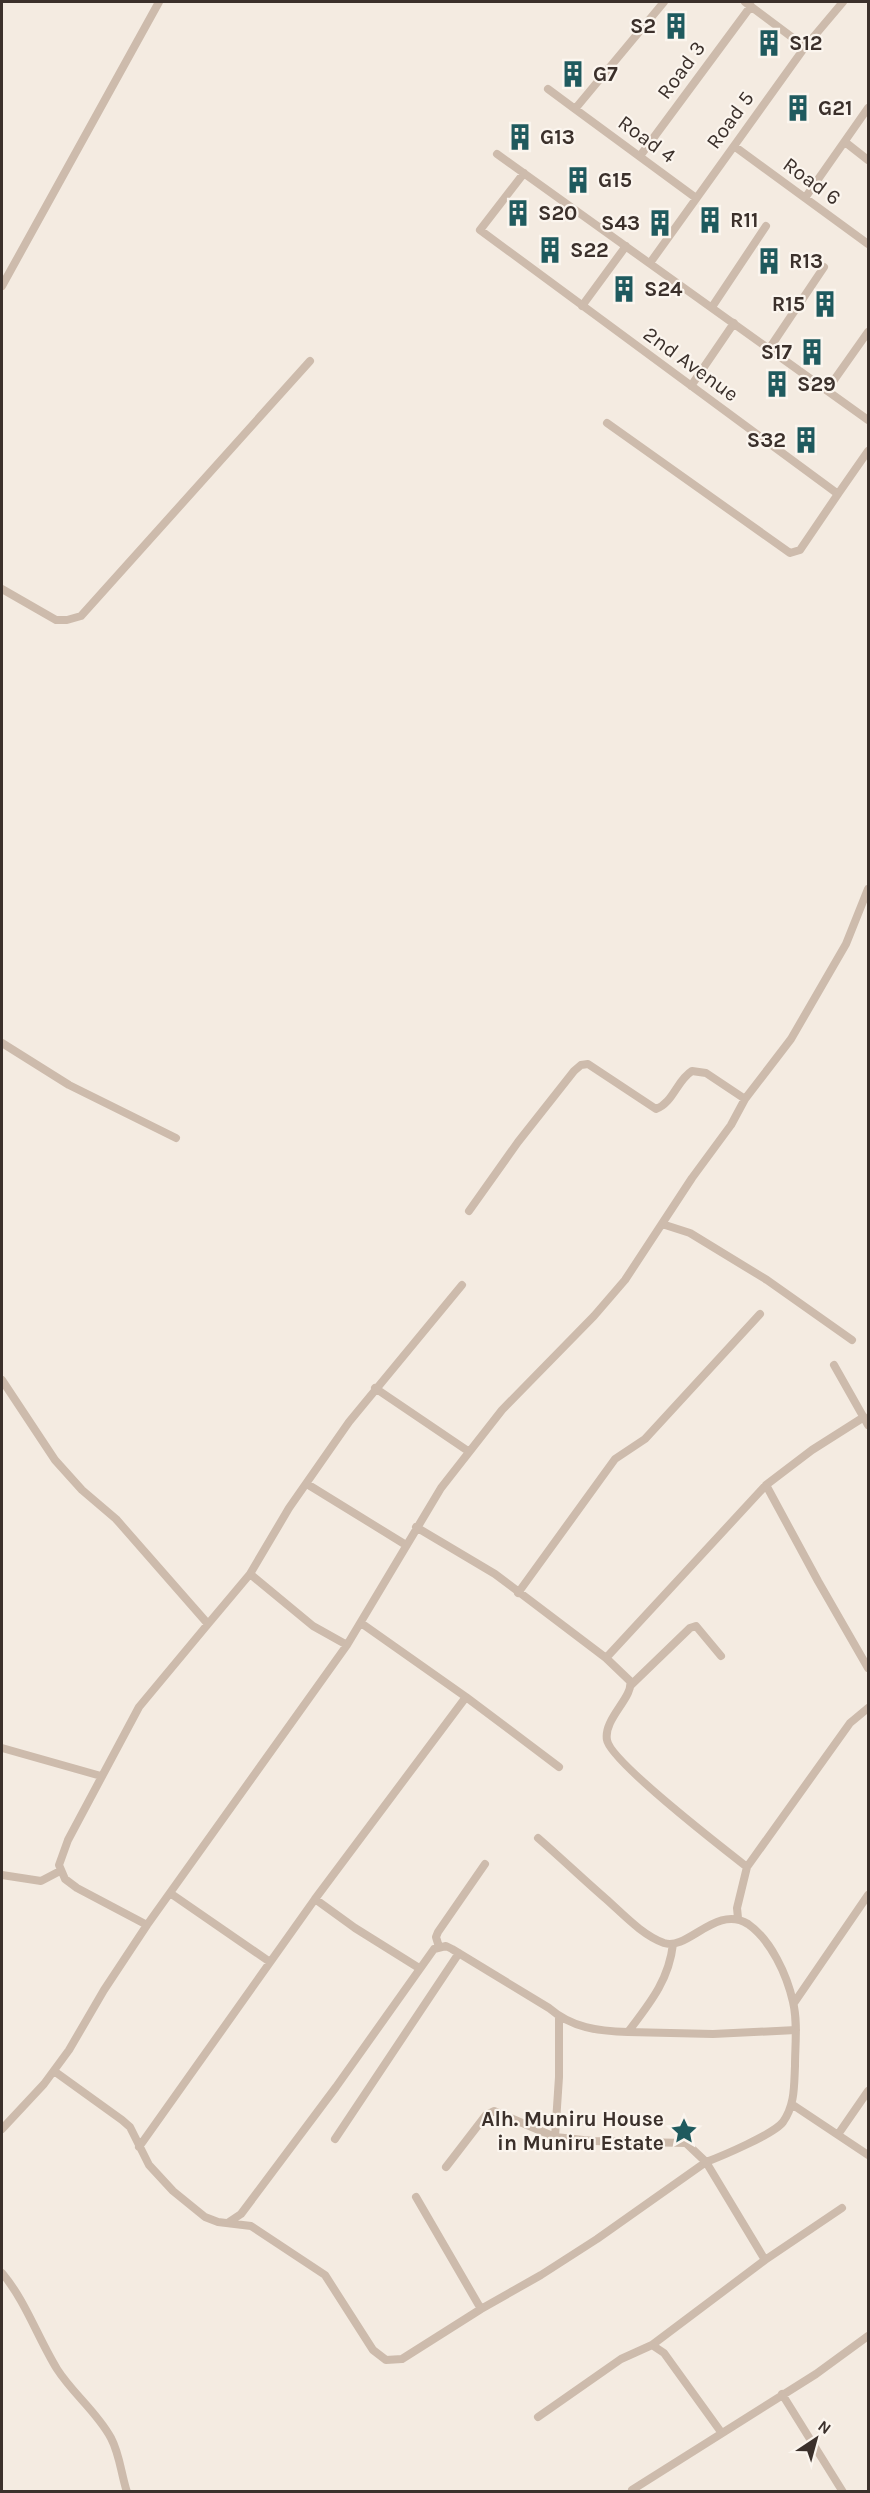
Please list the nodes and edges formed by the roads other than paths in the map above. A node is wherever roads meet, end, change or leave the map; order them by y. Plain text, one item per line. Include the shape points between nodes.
1 (159, 2) edge
2 (664, 2) edge
3 (843, 2) edge
4 (748, 4) edge
5 (805, 47) junction
6 (548, 89) dead end
7 (868, 108) edge
8 (576, 109) junction
9 (844, 142) junction
10 (734, 146) junction
11 (497, 154) dead end
12 (640, 156) junction
13 (868, 160) edge
14 (524, 173) junction
15 (696, 198) junction
16 (805, 198) junction
17 (766, 226) dead end
18 (868, 244) edge
19 (626, 246) junction
20 (650, 263) junction
21 (824, 267) dead end
22 (2, 286) edge
23 (582, 306) junction
24 (712, 308) junction
25 (734, 323) junction
26 (868, 332) edge
27 (769, 349) junction
28 (310, 361) dead end
29 (692, 386) junction
30 (827, 390) junction
31 (868, 420) edge
32 (607, 423) dead end
33 (868, 451) edge
34 (838, 494) junction
35 (2, 589) edge
36 (868, 889) edge
37 (2, 1043) edge
38 (745, 1099) junction
39 (176, 1138) dead end
40 (470, 1211) dead end
41 (662, 1224) junction
42 (462, 1285) dead end
43 (760, 1314) dead end
44 (852, 1340) dead end
45 (834, 1365) dead end
46 (2, 1380) edge
47 (375, 1388) junction
48 (864, 1417) junction
49 (868, 1425) edge
50 (468, 1451) junction
51 (307, 1484) junction
52 (766, 1485) junction
53 (416, 1527) junction
54 (406, 1545) junction
55 (250, 1574) junction
56 (518, 1593) junction
57 (361, 1623) junction
58 (208, 1624) junction
59 (347, 1645) junction
60 (721, 1656) dead end
61 (606, 1658) junction
62 (868, 1668) edge
63 (631, 1685) junction
64 (465, 1697) junction
65 (868, 1708) edge
66 (2, 1748) edge
67 (559, 1767) dead end
68 (101, 1776) junction
69 (538, 1838) dead end
70 (485, 1864) dead end
71 (747, 1867) junction
72 (60, 1871) junction
73 (2, 1875) edge
74 (170, 1893) junction
75 (868, 1895) edge
76 (315, 1899) junction
77 (738, 1918) junction
78 (147, 1925) junction
79 (673, 1944) junction
80 (439, 1947) junction
81 (459, 1953) junction
82 (270, 1962) junction
83 (419, 1968) junction
84 (794, 2003) junction
85 (559, 2017) junction
86 (796, 2030) junction
87 (628, 2031) junction
88 (54, 2071) junction
89 (868, 2091) edge
90 (793, 2104) junction
91 (2, 2129) edge
92 (838, 2133) junction
93 (555, 2137) junction
94 (335, 2139) dead end
95 (139, 2147) junction
96 (868, 2155) edge
97 (706, 2162) junction
98 (446, 2167) dead end
99 (416, 2197) dead end
100 (842, 2208) dead end
101 (241, 2214) junction
102 (229, 2222) junction
103 (245, 2224) junction
104 (765, 2260) junction
105 (2, 2273) edge
106 (481, 2309) junction
107 (868, 2336) edge
108 (652, 2345) junction
109 (782, 2394) junction
110 (538, 2417) dead end
111 (721, 2432) junction
112 (632, 2490) dead end
113 (127, 2492) edge
114 (843, 2492) edge

1 - 22 street
2 - 8 street
3 - 5 street, Road 5
4 - 5 street
4 - 12 street, Road 3
5 - 10 street, Road 5
6 - 8 street, Road 4
7 - 9 street
8 - 12 street, Road 4
9 - 13 street
9 - 16 street
10 - 15 street, Road 5
10 - 16 street, Road 6
11 - 14 street
12 - 15 street, Road 4
14 - 19 street
14 - 23 street, 2nd Avenue via 480,230
15 - 20 street, Road 5
16 - 18 street, Road 6
17 - 24 street
19 - 20 street
19 - 23 street
20 - 24 street
21 - 27 street
23 - 29 street, 2nd Avenue
24 - 25 street
25 - 27 street
25 - 29 street
26 - 30 street
27 - 30 street
28 - 35 street via 81,616 56,621
29 - 34 street, 2nd Avenue
30 - 31 street
32 - 34 street via 790,553 800,550
33 - 34 street
36 - 38 street via 846,944 796,1030
37 - 39 street via 69,1084
38 - 40 street via 706,1073 692,1071 665,1104 656,1109 588,1064 581,1065 518,1142
38 - 41 street
41 - 44 street via 685,1231 767,1280
41 - 50 street via 626,1280
42 - 47 street
43 - 56 street via 645,1439 615,1459
45 - 48 street
46 - 58 street via 55,1460 116,1519
47 - 50 street
47 - 51 street
48 - 49 street
48 - 52 street
50 - 53 street
51 - 54 street
51 - 55 street
52 - 61 street
52 - 62 street
53 - 54 street
53 - 56 street
54 - 57 street
55 - 58 street
55 - 59 street via 313,1626
56 - 61 street
57 - 59 street
57 - 64 street
58 - 68 street via 139,1707
59 - 74 street
60 - 63 street via 696,1626
61 - 63 street
63 - 71 street via 607,1731 607,1743 676,1810
64 - 67 street
64 - 76 street
65 - 71 street via 850,1723
66 - 68 street
68 - 72 street via 64,1850
69 - 79 street via 645,1932
70 - 80 street via 438,1932
71 - 77 street via 736,1908
72 - 73 street via 41,1881
72 - 78 street via 77,1888
74 - 78 street
74 - 82 street
75 - 84 street
76 - 82 street
76 - 83 street
77 - 79 street via 714,1924
77 - 84 street via 751,1926 774,1955
78 - 88 street
79 - 87 street via 671,1963 662,1984
80 - 81 street
80 - 83 street via 428,1954
81 - 85 street
81 - 94 street
82 - 95 street
83 - 101 street
84 - 86 street
85 - 87 street via 590,2029
85 - 93 street
86 - 87 street via 713,2034
86 - 90 street
88 - 91 street
88 - 95 street via 130,2127
89 - 92 street
90 - 92 street
90 - 97 street via 779,2126
92 - 96 street
93 - 97 street via 686,2143
93 - 98 street via 494,2111 486,2115
95 - 102 street via 149,2165 173,2191 211,2220
97 - 104 street
97 - 106 street via 597,2239
99 - 106 street
100 - 104 street
101 - 102 street
101 - 103 street
102 - 103 street
103 - 106 street via 325,2275 373,2350 386,2360 402,2359
104 - 108 street
105 - 113 street via 57,2370 111,2438
107 - 109 street
108 - 110 street via 621,2359
108 - 111 street via 664,2353
109 - 111 street
109 - 114 street
111 - 112 street

